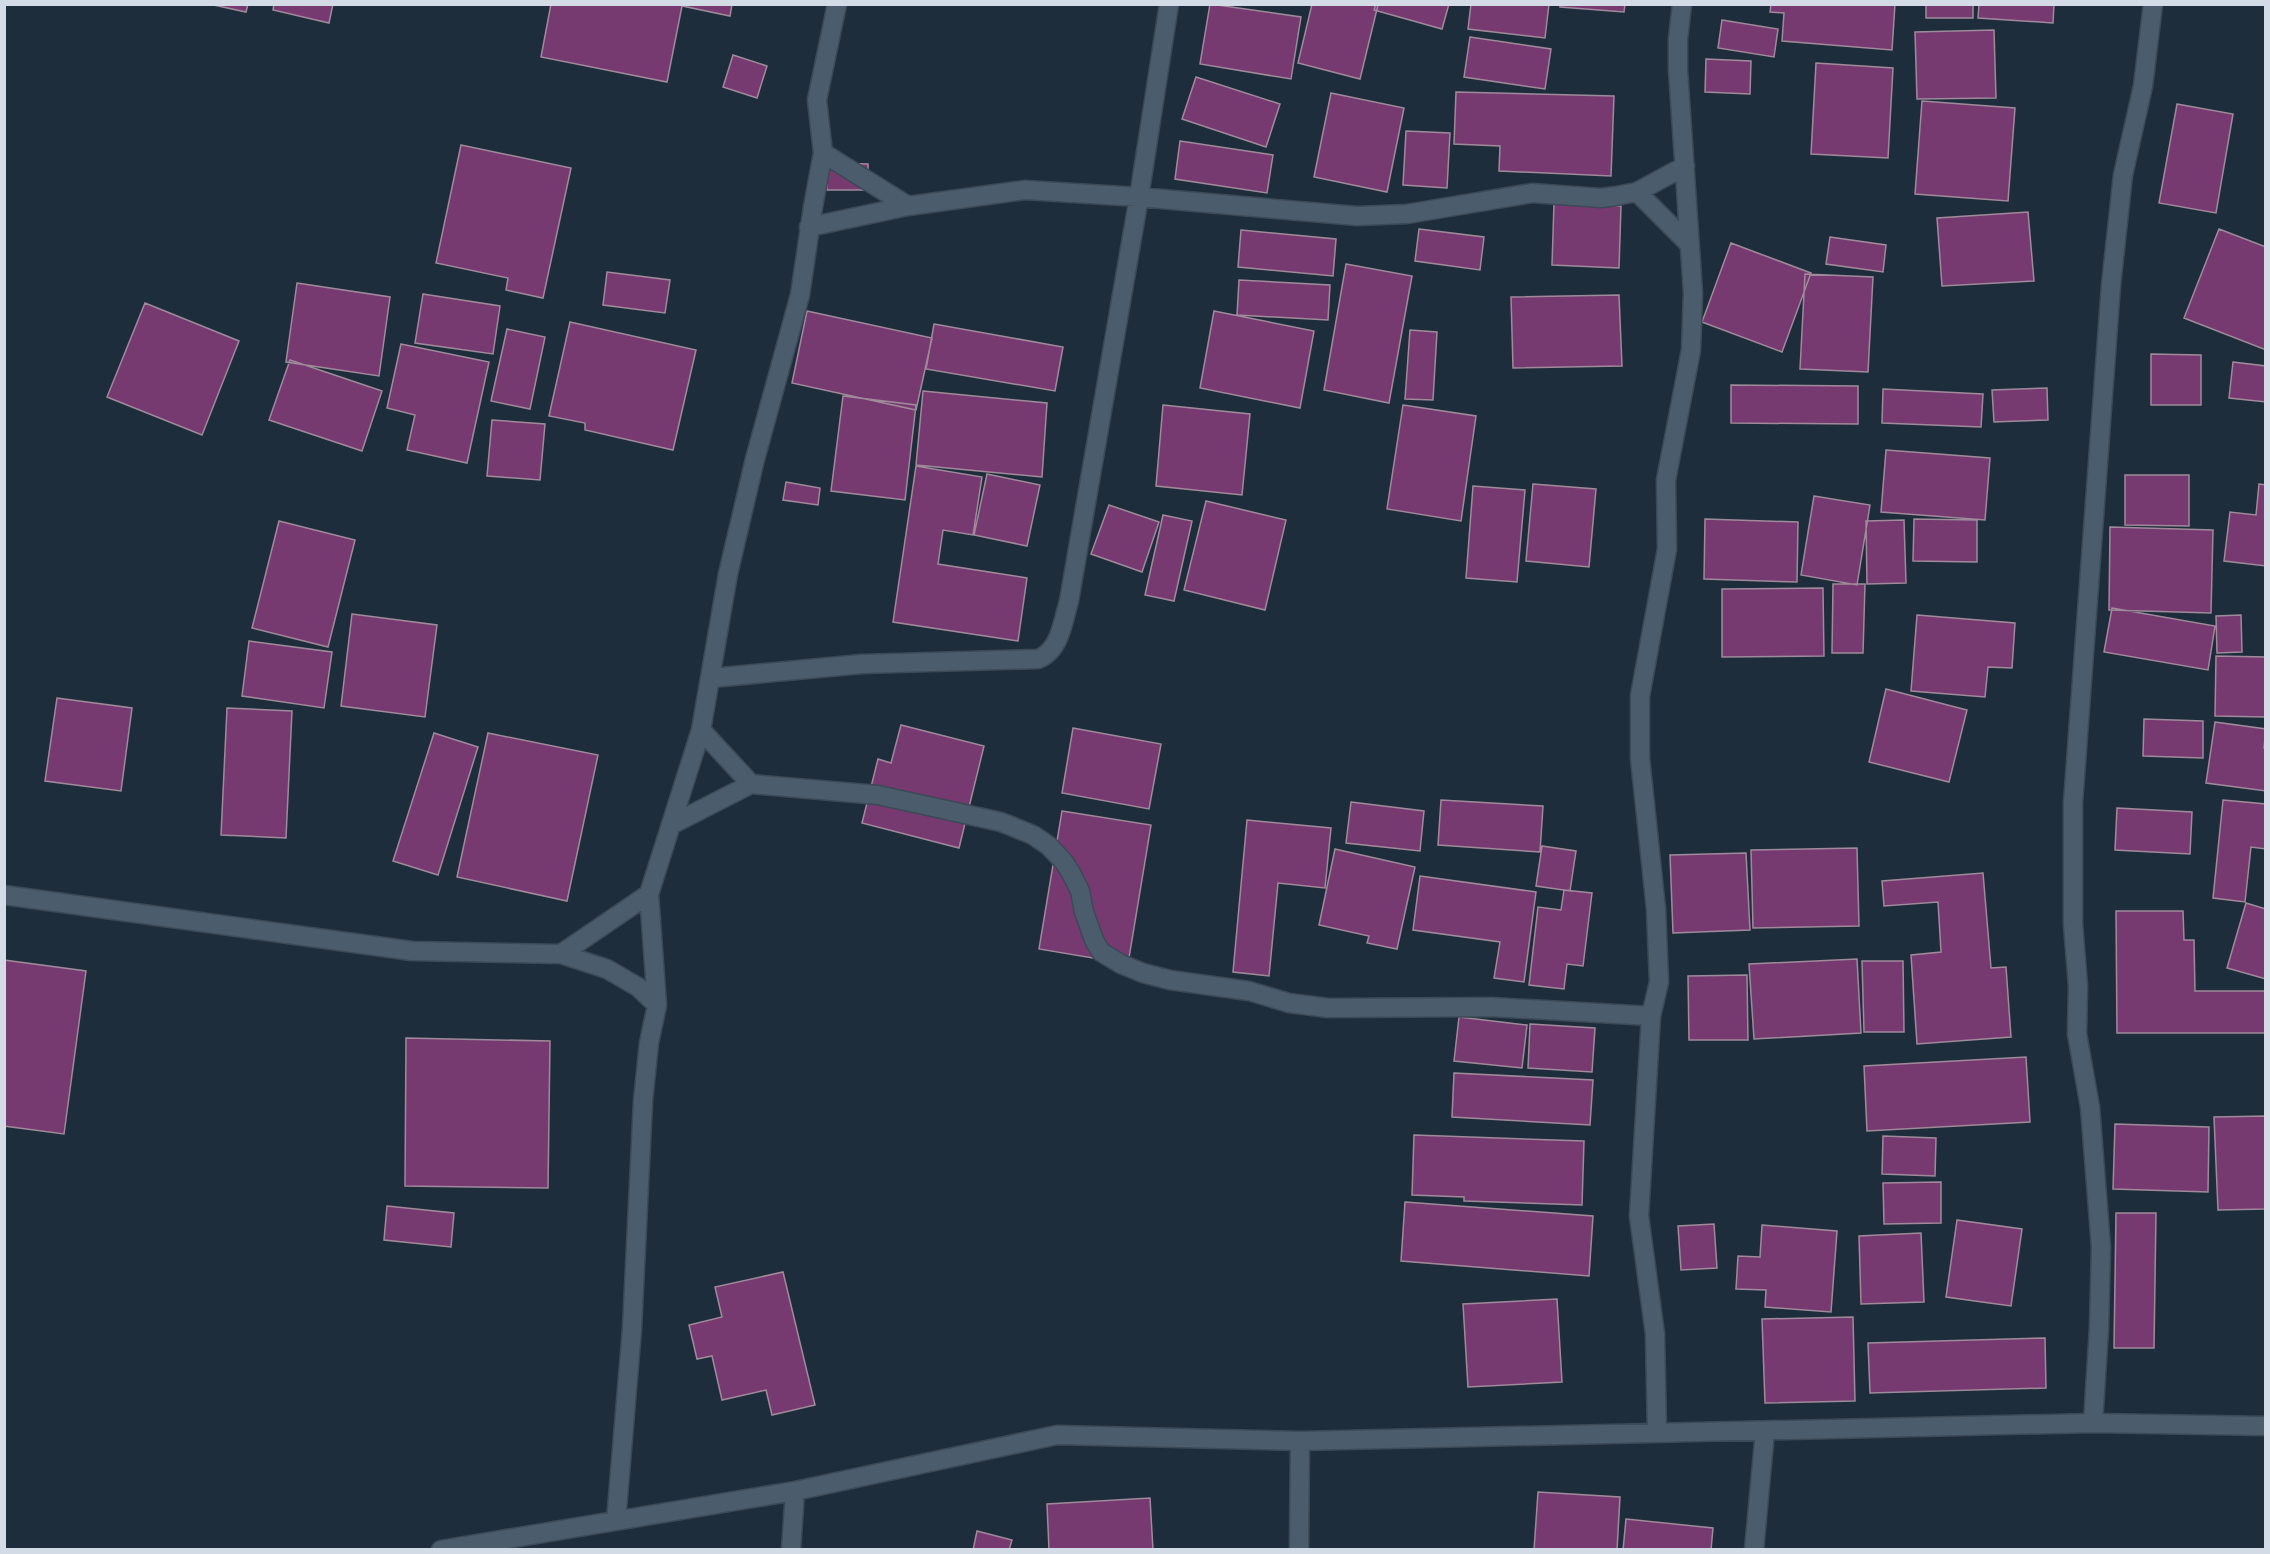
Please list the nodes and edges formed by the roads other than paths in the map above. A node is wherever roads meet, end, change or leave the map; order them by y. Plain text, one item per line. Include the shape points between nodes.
1 (837, 4) edge
2 (1169, 4) edge
3 (1682, 4) edge
4 (2153, 4) edge
5 (823, 153) junction
6 (1685, 166) junction
7 (1637, 192) junction
8 (1139, 197) junction
9 (908, 206) junction
10 (809, 228) junction
11 (1690, 245) junction
12 (711, 678) junction
13 (701, 730) junction
14 (752, 784) junction
15 (671, 825) junction
16 (649, 894) junction
17 (4, 895) edge
18 (561, 954) junction
19 (657, 1005) junction
20 (1651, 1016) junction
21 (2093, 1423) junction
22 (2265, 1426) edge
23 (1765, 1431) junction
24 (1657, 1433) junction
25 (1300, 1441) junction
26 (795, 1491) junction
27 (616, 1521) junction
28 (441, 1550) edge
29 (791, 1550) edge
30 (1299, 1550) edge
31 (1754, 1550) edge

1 - 5 street via 817,100
2 - 8 street
3 - 6 street via 1678,69
4 - 21 street via 2143,86 2123,175 2111,285 2073,803 2077,1034 2090,1107 2101,1247
5 - 9 street
5 - 10 street
6 - 7 street
6 - 11 street
7 - 8 street via 1601,198 1532,193 1384,216
7 - 11 street
8 - 9 street via 1025,190
8 - 12 street via 1069,601 1055,645 1038,659 862,664
9 - 10 street
10 - 12 street via 800,295 728,574
11 - 20 street via 1691,350 1666,480 1667,549 1640,696 1640,758 1656,909 1659,982
12 - 13 street
13 - 14 street
13 - 15 street
14 - 15 street
14 - 20 street via 878,795 1001,822 1033,835 1065,862 1080,891 1101,952 1120,964 1170,980 1328,1008 1491,1007
15 - 16 street
16 - 18 street
16 - 19 street
17 - 18 street via 412,951
18 - 19 street via 607,969 638,987
19 - 27 street via 643,1101 632,1329
20 - 24 street via 1639,1216 1655,1334
21 - 22 street
21 - 23 street
23 - 24 street
23 - 31 street
24 - 25 street
25 - 26 street via 1057,1435
25 - 30 street
26 - 27 street
26 - 29 street
27 - 28 street

